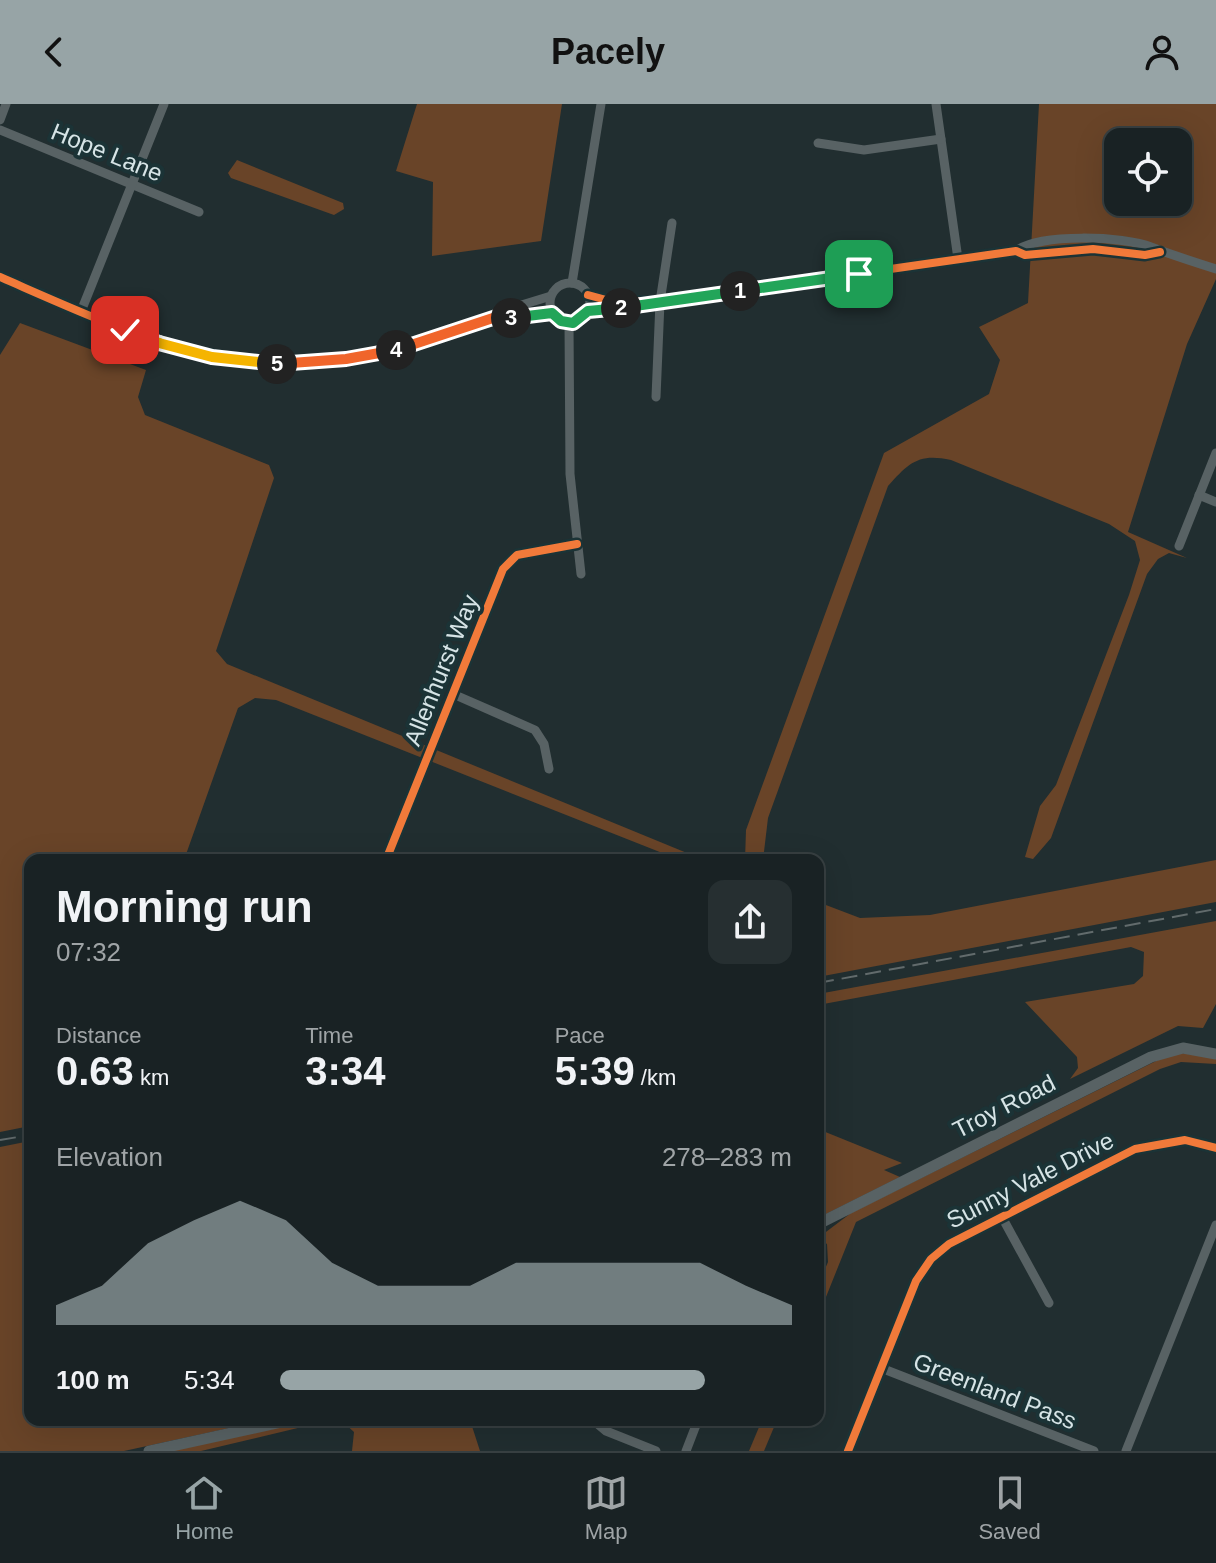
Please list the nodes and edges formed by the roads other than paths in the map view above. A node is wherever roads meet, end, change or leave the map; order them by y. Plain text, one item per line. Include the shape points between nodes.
1 (6, 104) edge
2 (164, 104) edge
3 (601, 104) edge
4 (936, 104) edge
5 (0, 120) edge
6 (0, 130) edge
7 (941, 139) junction
8 (818, 143) dead end
9 (132, 184) junction
10 (199, 212) dead end
11 (672, 223) dead end
12 (958, 259) junction
13 (1216, 269) edge
14 (0, 277) edge
15 (572, 283) junction
16 (588, 295) junction
17 (551, 296) junction
18 (660, 302) junction
19 (641, 303) junction
20 (82, 309) junction
21 (588, 311) junction
22 (552, 313) junction
23 (499, 316) junction
24 (569, 323) junction
25 (656, 397) dead end
26 (1216, 453) edge
27 (1199, 495) junction
28 (1216, 502) edge
29 (577, 544) junction
30 (1179, 546) dead end
31 (581, 574) dead end
32 (453, 694) junction
33 (549, 769) dead end
34 (388, 854) edge
35 (1216, 1054) edge
36 (1216, 1148) edge
37 (1002, 1217) junction
38 (824, 1221) edge
39 (1216, 1225) edge
40 (1049, 1303) dead end
41 (881, 1368) junction
42 (264, 1426) edge
43 (600, 1426) edge
44 (696, 1426) edge
45 (149, 1451) edge
46 (656, 1451) edge
47 (686, 1451) edge
48 (848, 1451) edge
49 (1094, 1451) edge
50 (1126, 1451) edge

1 - 5 street
2 - 9 street
3 - 15 street
4 - 7 street
6 - 9 street, Hope Lane
7 - 8 street via 864,150
7 - 12 street
9 - 10 street, Hope Lane
9 - 20 street
11 - 18 street
12 - 13 street via 1093,249 1160,252
12 - 18 street
14 - 20 street
15 - 16 street
15 - 17 street via 559,286
16 - 19 street
16 - 21 street
17 - 22 street
17 - 23 street
18 - 19 street
18 - 25 street
19 - 21 street
20 - 23 street via 168,346 270,365 392,351
21 - 24 street
22 - 23 street
22 - 24 street
24 - 29 street via 570,474
26 - 27 street
27 - 28 street
27 - 30 street
29 - 31 street
29 - 32 street, Allenhurst Way via 528,551 510,560
32 - 33 street via 535,730
32 - 34 street, Allenhurst Way
35 - 38 street, Troy Road via 1183,1048 1151,1057
36 - 37 street, Sunny Vale Drive via 1185,1140 1135,1149
37 - 40 street
37 - 41 street, Sunny Vale Drive via 931,1259 916,1281
39 - 50 street
41 - 48 street, Sunny Vale Drive
41 - 49 street, Greenland Pass
42 - 45 street
43 - 46 street
44 - 47 street

